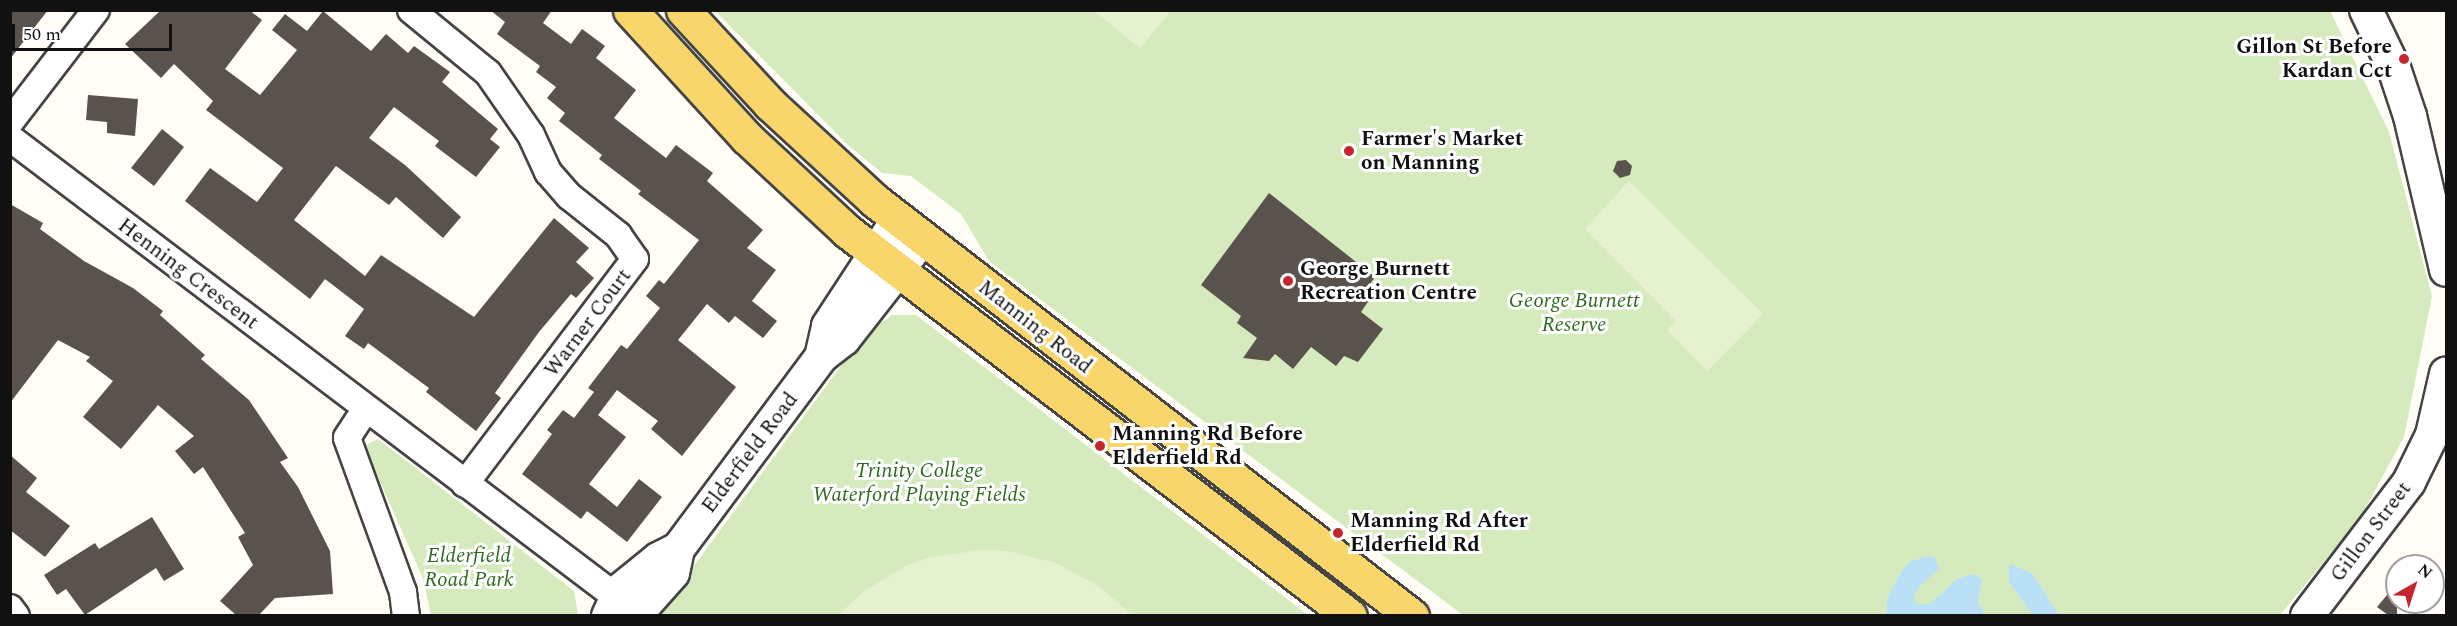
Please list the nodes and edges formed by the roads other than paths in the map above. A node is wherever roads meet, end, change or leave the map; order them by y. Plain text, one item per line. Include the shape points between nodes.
1 (96, 10) edge
2 (411, 10) edge
3 (630, 10) edge
4 (683, 10) edge
5 (2366, 10) edge
6 (10, 122) edge
7 (10, 138) edge
8 (910, 229) junction
9 (887, 263) junction
10 (2446, 270) edge
11 (2446, 374) edge
12 (365, 410) junction
13 (465, 484) junction
14 (10, 608) edge
15 (624, 610) edge
16 (16, 615) edge
17 (406, 615) edge
18 (1350, 615) edge
19 (1412, 615) edge
20 (2307, 615) edge

1 - 6 street
2 - 13 street, Warner Court via 488,73 531,135 548,172 569,196 618,235 635,259
3 - 9 main road, Manning Road via 747,138
4 - 8 main road, Manning Road via 770,104
5 - 10 street via 2394,68 2410,116
7 - 12 street, Henning Crescent
8 - 9 street, Elderfield Road
8 - 19 main road, Manning Road
9 - 15 street, Elderfield Road via 828,326 821,357 678,549 673,573
9 - 18 main road, Manning Road
11 - 20 street, Gillon Street via 2432,435 2409,482
12 - 13 street, Henning Crescent
12 - 17 street via 347,438 403,592
13 - 15 street, Henning Crescent
14 - 16 street

